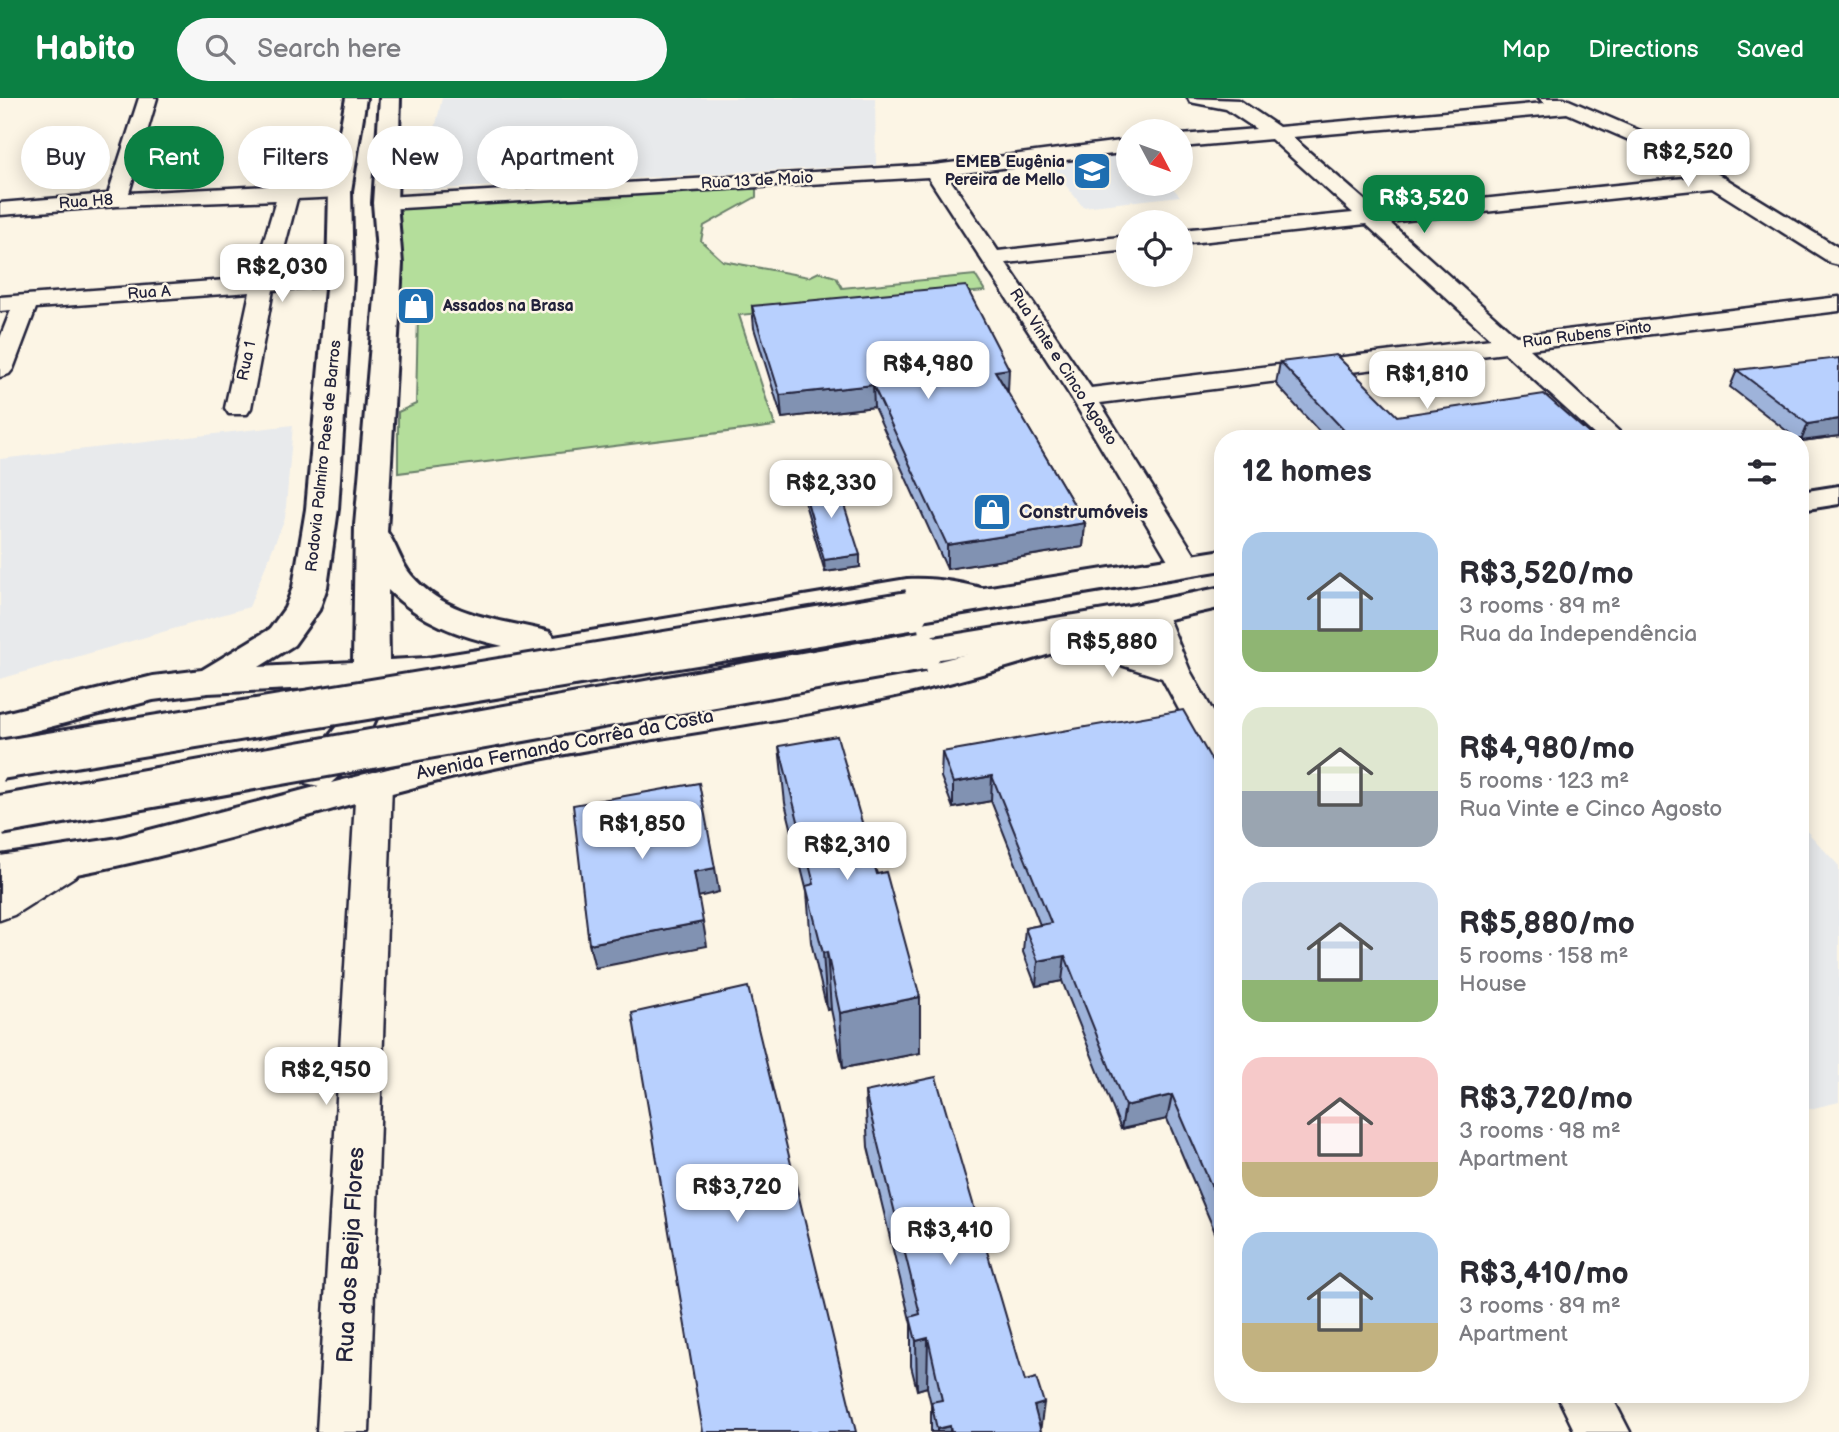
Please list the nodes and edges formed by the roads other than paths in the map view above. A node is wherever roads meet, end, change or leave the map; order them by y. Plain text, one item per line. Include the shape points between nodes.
1 (148, 98) edge
2 (356, 98) edge
3 (390, 98) edge
4 (1197, 98) edge
5 (1548, 98) edge
6 (1569, 107) junction
7 (351, 126) edge
8 (1273, 131) junction
9 (1194, 140) edge
10 (1116, 148) edge
11 (934, 171) junction
12 (1716, 181) junction
13 (305, 189) edge
14 (341, 189) edge
15 (293, 191) junction
16 (117, 200) junction
17 (385, 202) junction
18 (0, 209) edge
19 (1370, 216) junction
20 (1193, 236) edge
21 (1116, 244) edge
22 (992, 258) junction
23 (1839, 258) edge
24 (340, 278) junction
25 (263, 284) junction
26 (26, 303) junction
27 (0, 304) edge
28 (1839, 304) edge
29 (1512, 344) junction
30 (0, 369) edge
31 (1084, 397) junction
32 (238, 408) dead end
33 (1604, 430) edge
34 (1839, 471) edge
35 (1809, 476) edge
36 (1839, 495) edge
37 (1809, 500) edge
38 (371, 525) junction
39 (1214, 561) edge
40 (1186, 565) junction
41 (984, 599) junction
42 (1214, 599) edge
43 (1139, 615) junction
44 (1066, 638) junction
45 (593, 642) junction
46 (1174, 670) junction
47 (371, 674) junction
48 (208, 681) junction
49 (8, 728) edge
50 (1214, 743) edge
51 (0, 760) edge
52 (374, 784) junction
53 (0, 815) edge
54 (234, 824) junction
55 (64, 865) junction
56 (0, 871) edge
57 (0, 905) edge
58 (1587, 1403) edge
59 (343, 1432) edge
60 (1604, 1432) edge

1 - 16 street
2 - 7 main road, Rodovia Palmiro Paes de Barros
3 - 17 main road
4 - 8 street via 1232,104
5 - 6 street
6 - 8 street
6 - 12 street via 1636,136
8 - 9 street
8 - 19 street
10 - 11 street, Rua 13 de Maio
11 - 17 street, Rua 13 de Maio
11 - 22 street, Rua Vinte e Cinco Agosto
12 - 19 street
12 - 23 street
13 - 15 street, Rua H8
14 - 24 main road, Rodovia Palmiro Paes de Barros
15 - 16 street, Rua H8
15 - 25 street, Rua 1
16 - 18 street, Rua H8
17 - 38 main road via 390,264
19 - 20 street
19 - 29 street
21 - 22 street
22 - 31 street, Rua Vinte e Cinco Agosto
24 - 25 street, Rua A
24 - 48 main road, Rodovia Palmiro Paes de Barros via 316,559 302,610 282,637
25 - 26 street, Rua A
25 - 32 street, Rua 1
26 - 27 street, Rua A
26 - 30 street
28 - 29 street, Rua Rubens Pinto
29 - 31 street, Rua Rubens Pinto
29 - 33 street
31 - 40 street, Rua Vinte e Cinco Agosto
34 - 35 main road
36 - 37 main road
38 - 45 main road via 392,577 433,611 456,622 520,638
38 - 47 main road
39 - 40 main road
40 - 41 main road
41 - 45 main road via 930,588 907,589
41 - 51 main road, bridge
42 - 43 main road, Avenida Fernando Corrêa da Costa
43 - 44 main road, Avenida Fernando Corrêa da Costa
43 - 46 street
43 - 53 main road, Avenida Fernando Corrêa da Costa, bridge
44 - 46 street
44 - 52 main road, Avenida Fernando Corrêa da Costa via 877,688 564,741
45 - 47 main road via 427,670
46 - 50 street
47 - 48 main road
47 - 54 main road via 361,716 327,765 289,799
48 - 49 main road via 118,695
52 - 54 main road, Avenida Fernando Corrêa da Costa
52 - 59 street, Rua dos Beija Flores
54 - 55 main road, Avenida Fernando Corrêa da Costa
55 - 56 main road, Avenida Fernando Corrêa da Costa
55 - 57 street
58 - 60 street

